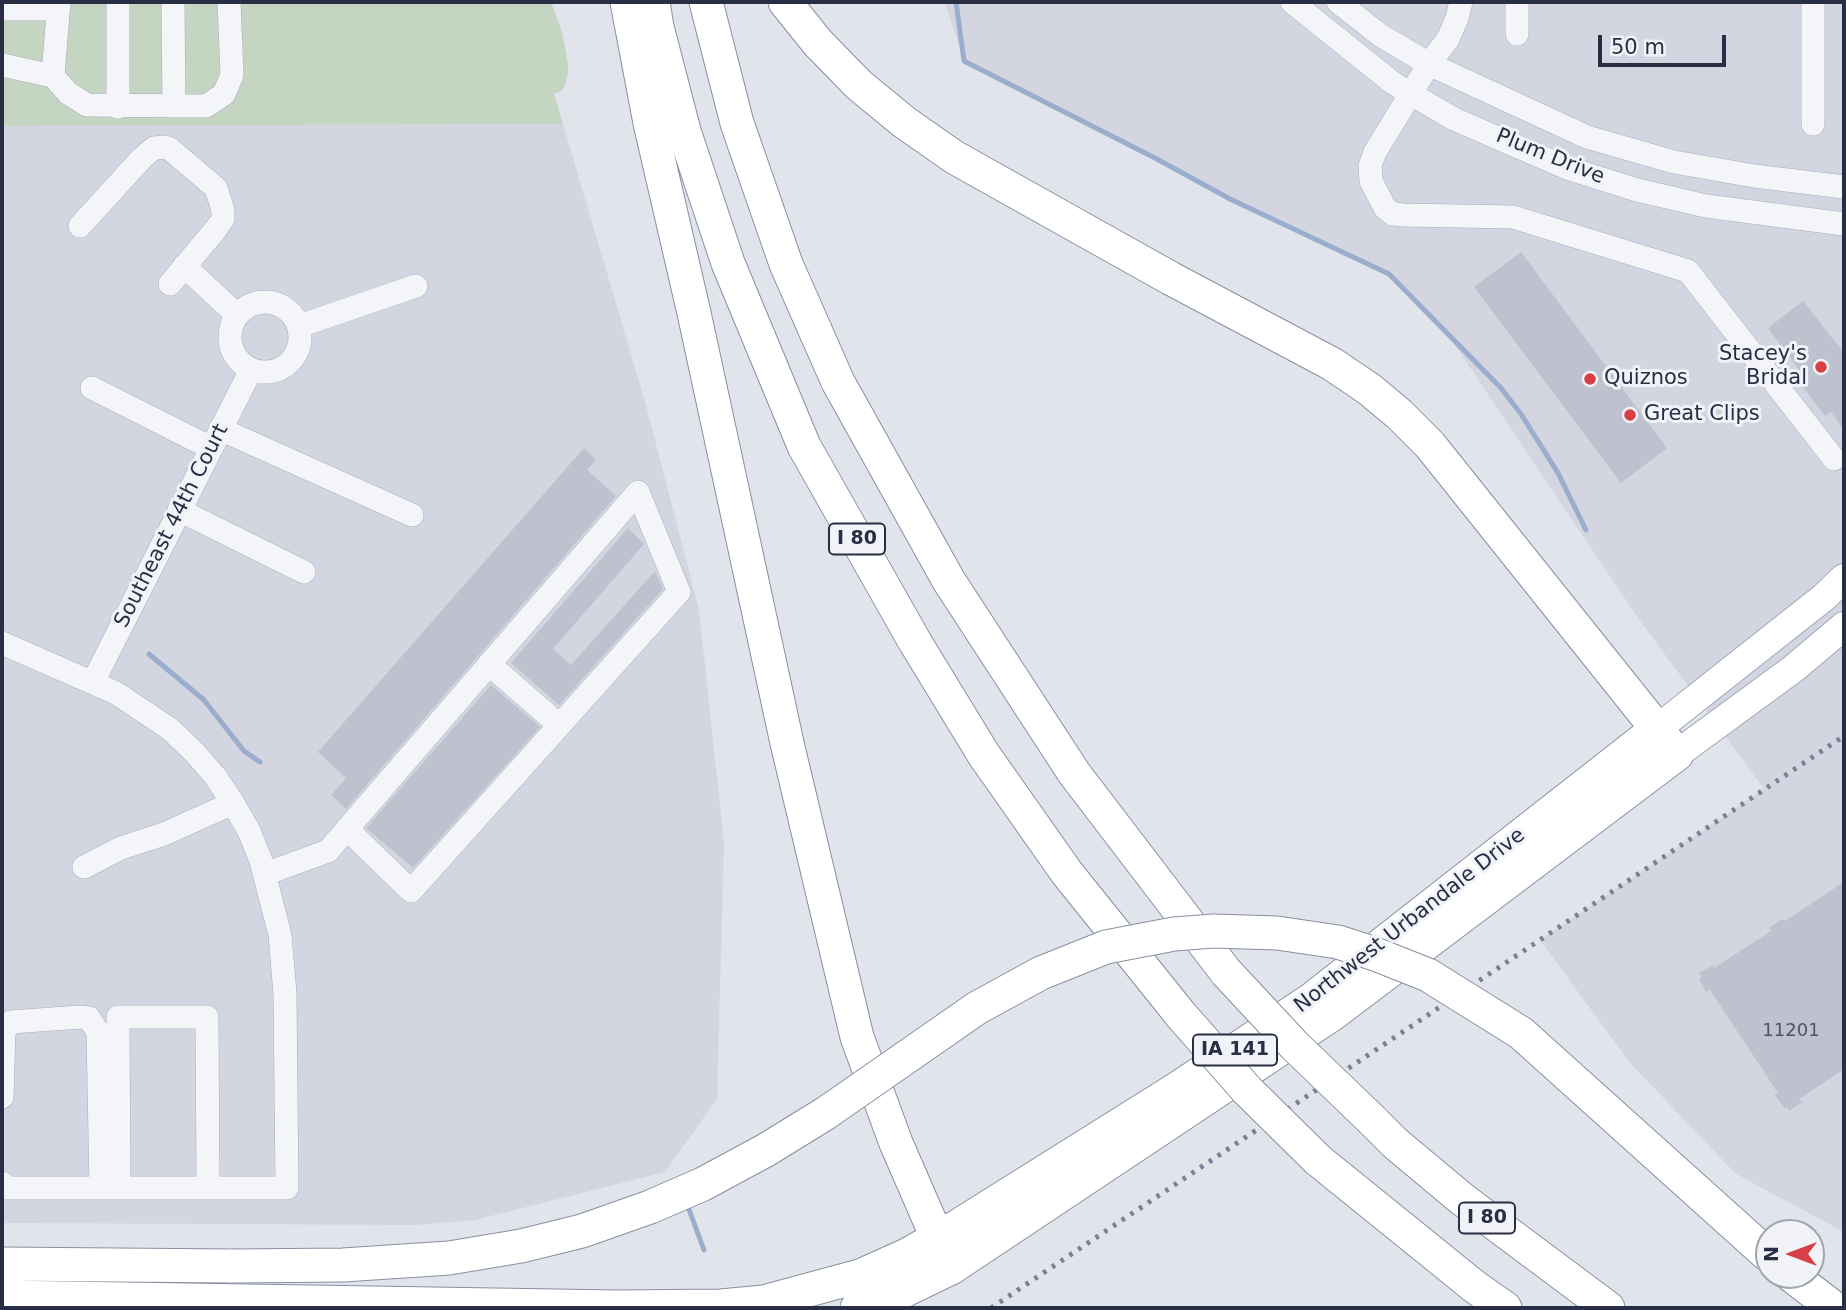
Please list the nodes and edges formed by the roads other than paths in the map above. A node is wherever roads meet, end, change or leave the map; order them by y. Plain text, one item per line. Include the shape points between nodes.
1 (118, 2) edge
2 (173, 2) edge
3 (229, 2) edge
4 (627, 2) edge
5 (653, 2) edge
6 (706, 2) edge
7 (785, 2) edge
8 (1292, 2) edge
9 (1338, 2) edge
10 (1461, 2) edge
11 (1517, 2) edge
12 (1813, 2) edge
13 (59, 4) edge
14 (2, 9) edge
15 (1517, 34) dead end
16 (1429, 64) junction
17 (2, 65) edge
18 (53, 76) junction
19 (1411, 94) junction
20 (174, 106) junction
21 (118, 107) junction
22 (1813, 124) dead end
23 (1844, 187) edge
24 (1844, 224) edge
25 (80, 226) dead end
26 (416, 286) dead end
27 (237, 315) junction
28 (299, 326) junction
29 (251, 370) junction
30 (92, 387) dead end
31 (215, 439) junction
32 (1834, 459) dead end
33 (179, 510) junction
34 (412, 515) dead end
35 (304, 572) dead end
36 (1844, 578) edge
37 (1844, 626) edge
38 (2, 643) edge
39 (489, 664) junction
40 (93, 682) junction
41 (559, 725) junction
42 (1667, 741) junction
43 (233, 803) junction
44 (347, 829) junction
45 (84, 867) dead end
46 (265, 874) junction
47 (2, 1097) edge
48 (2, 1183) edge
49 (110, 1188) junction
50 (208, 1188) junction
51 (937, 1238) junction
52 (1755, 1243) edge
53 (2, 1264) edge
54 (950, 1268) junction
55 (1809, 1289) edge
56 (2, 1297) edge
57 (857, 1308) edge
58 (1505, 1308) edge
59 (1608, 1308) edge
60 (1833, 1308) edge

1 - 21 street
2 - 20 street
3 - 20 street via 232,75 224,94 206,106
4 - 51 highway via 650,123 841,974 857,1037
5 - 58 highway, I 80, bridge via 684,131 724,250 804,446 984,755 1067,873 1247,1090 1318,1160
6 - 59 highway, I 80, bridge via 741,136 786,264 838,382 948,581 1074,773 1226,972 1294,1045 1395,1143
7 - 42 highway via 859,85 954,157 1332,363 1369,388 1430,444
8 - 19 street, Plum Drive
9 - 16 street, Plum Drive via 1380,35
10 - 16 street via 1448,39
11 - 15 street
12 - 22 street
13 - 14 street
13 - 18 street
16 - 19 street
16 - 23 street, Plum Drive via 1587,137 1674,162
17 - 18 street
18 - 21 street via 87,105
19 - 24 street, Plum Drive via 1454,119 1567,167 1637,190 1706,206
19 - 32 street via 1370,166 1374,191 1385,208 1403,215 1513,217 1688,271
20 - 21 street
25 - 27 street via 142,158 154,148 165,147 216,188 222,203 223,219 177,275
26 - 28 street
27 - 28 street via 252,304 271,302 289,310
27 - 29 street via 231,346 238,360
28 - 29 street via 301,338 293,360 274,372
29 - 31 street, Southeast 44th Court
30 - 31 street
31 - 33 street, Southeast 44th Court
31 - 34 street
33 - 35 street
33 - 40 street, Southeast 44th Court
36 - 42 main road, Northwest Urbandale Drive
37 - 42 main road, Northwest Urbandale Drive via 1793,669
38 - 40 street
39 - 41 street
39 - 41 street via 638,492 679,592
39 - 44 street
40 - 43 street via 170,729 201,760
41 - 44 street via 411,891
42 - 51 highway, Northwest Urbandale Drive / IA 141 via 1311,1000
42 - 54 highway, Northwest Urbandale Drive / IA 141 via 1331,1015
43 - 45 street
43 - 46 street
44 - 46 street via 328,851
46 - 50 street via 280,935 285,994 288,1188
47 - 49 street via 4,1031 11,1023 89,1018 98,1032
48 - 49 street via 2,1188
49 - 50 street
49 - 50 street via 118,1017 207,1017
51 - 54 highway
51 - 56 highway, Northwest Urbandale Drive / IA 141 via 860,1276 764,1302 668,1307
52 - 53 highway, bridge via 1521,1034 1428,975 1338,942 1277,933 1214,931 1106,947 1041,973 977,1008 766,1150 703,1184 582,1231 437,1259 343,1265
54 - 57 highway, Northwest Urbandale Drive / IA 141
55 - 60 highway

